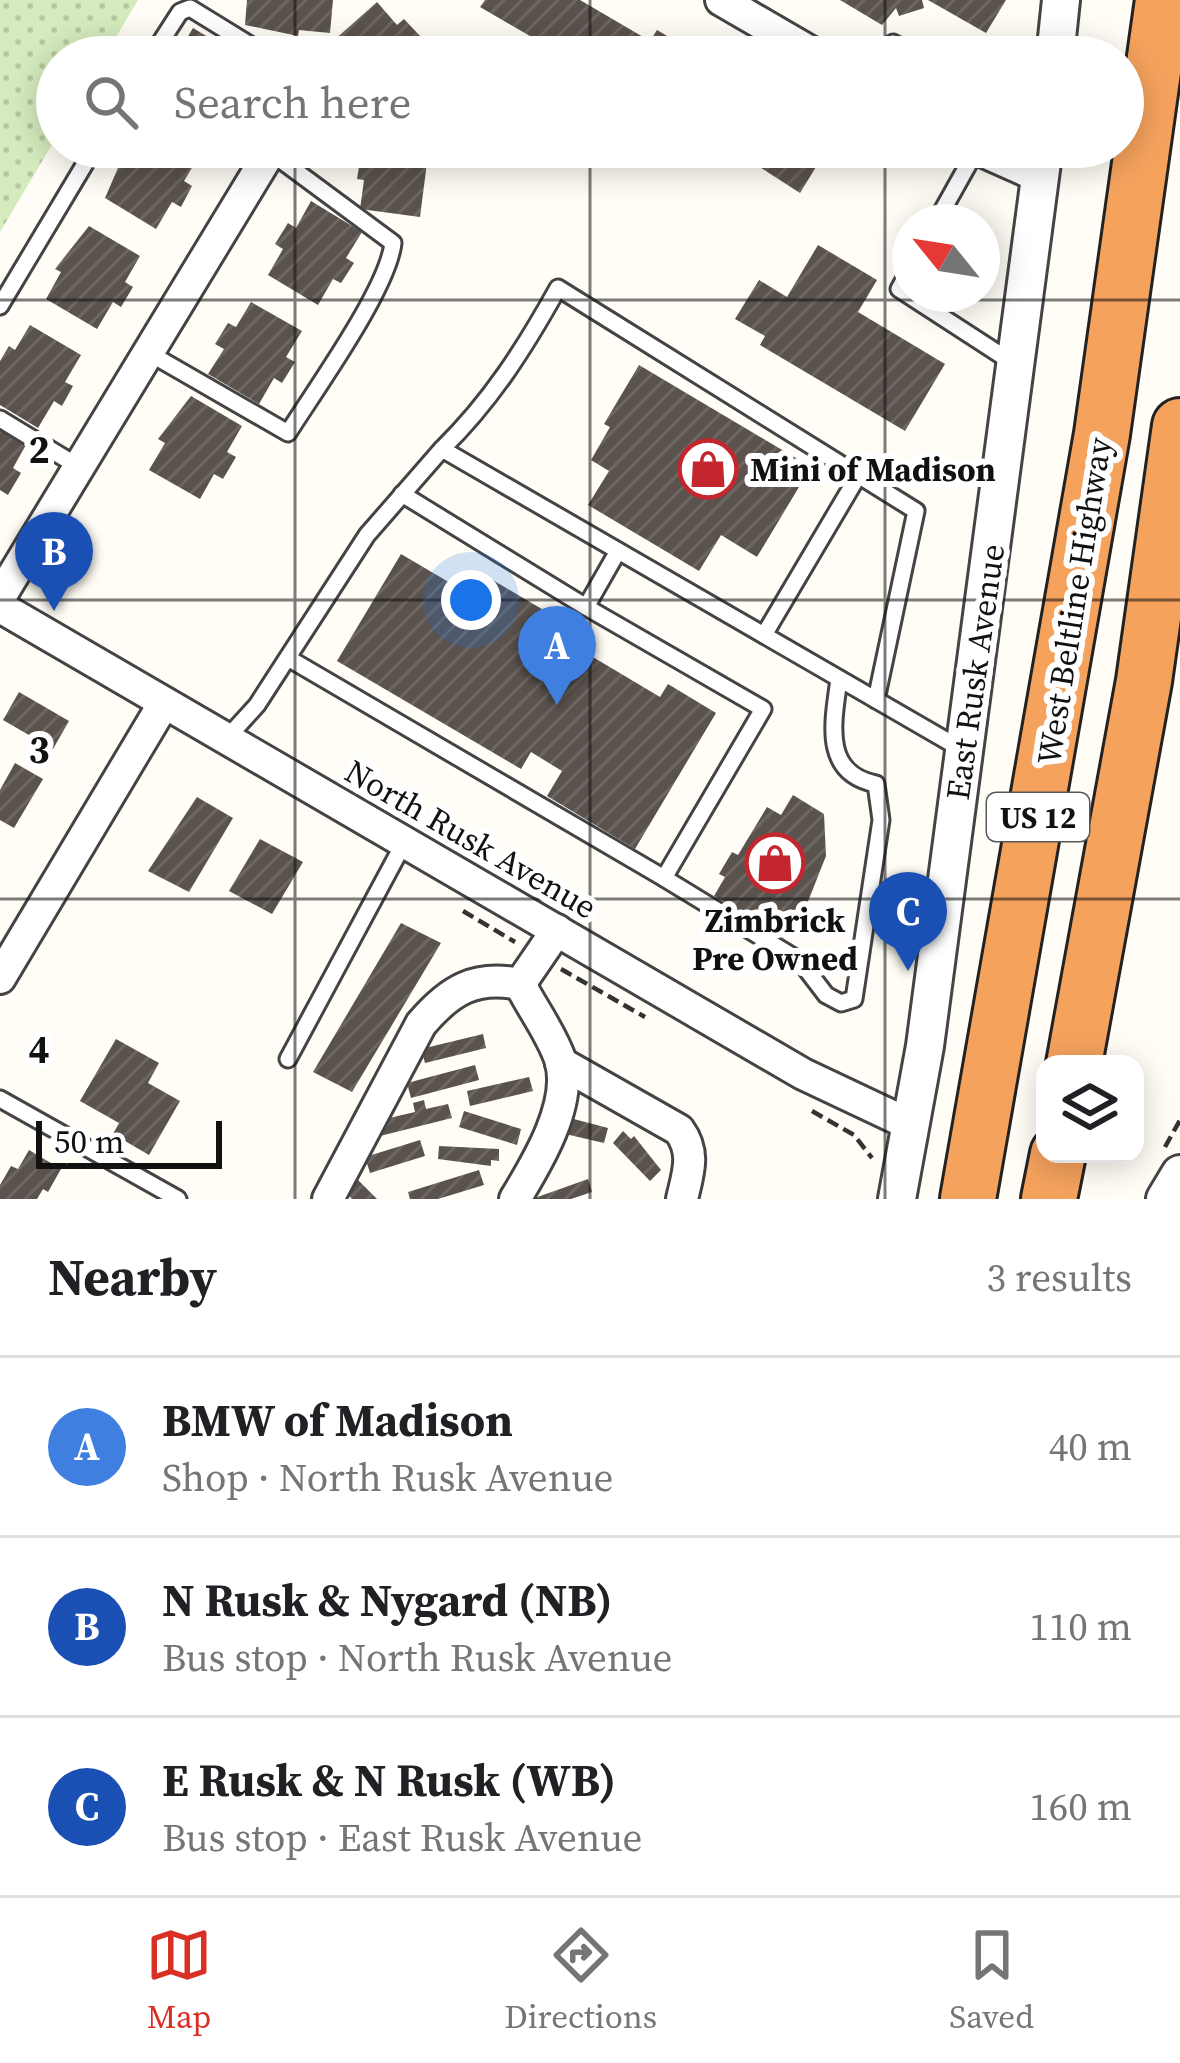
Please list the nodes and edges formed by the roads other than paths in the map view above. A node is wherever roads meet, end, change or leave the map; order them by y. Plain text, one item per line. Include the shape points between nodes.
1 (721, 0) edge
2 (1061, 0) edge
3 (1130, 0) edge
4 (1162, 0) edge
5 (165, 36) edge
6 (235, 36) edge
7 (783, 36) edge
8 (1057, 36) edge
9 (1128, 36) edge
10 (1144, 130) edge
11 (82, 168) edge
12 (263, 168) edge
13 (299, 168) edge
14 (965, 168) edge
15 (1041, 168) edge
16 (1119, 168) edge
17 (1139, 168) edge
18 (946, 204) edge
19 (0, 306) edge
20 (934, 312) edge
21 (148, 353) junction
22 (1016, 365) junction
23 (0, 418) edge
24 (1180, 426) edge
25 (1102, 434) junction
26 (442, 449) junction
27 (80, 467) junction
28 (858, 476) junction
29 (402, 494) junction
30 (1180, 529) edge
31 (618, 551) junction
32 (0, 597) edge
33 (0, 607) edge
34 (586, 607) junction
35 (764, 635) junction
36 (289, 658) junction
37 (839, 679) junction
38 (1144, 681) junction
39 (876, 700) junction
40 (164, 703) junction
41 (226, 739) junction
42 (964, 750) junction
43 (405, 841) junction
44 (664, 878) junction
45 (557, 930) junction
46 (0, 978) edge
47 (520, 984) junction
48 (1076, 1055) edge
49 (288, 1059) dead end
50 (562, 1063) junction
51 (0, 1099) edge
52 (911, 1125) junction
53 (1056, 1163) edge
54 (1180, 1174) edge
55 (178, 1199) edge
56 (328, 1199) edge
57 (515, 1199) edge
58 (682, 1199) edge
59 (897, 1199) edge
60 (968, 1199) edge
61 (1049, 1199) edge
62 (1166, 1199) edge

1 - 7 street
2 - 8 street
3 - 9 highway
4 - 10 highway, West Beltline Highway / US 12
5 - 6 lane via 190,8
11 - 19 lane
12 - 21 street
13 - 21 lane via 393,243 381,279 288,433
14 - 18 lane
15 - 22 street, East Rusk Avenue
16 - 25 highway
17 - 25 highway, West Beltline Highway / US 12
20 - 22 lane
21 - 27 street
22 - 42 street, East Rusk Avenue
23 - 27 lane
24 - 38 highway, US 12
25 - 60 highway, West Beltline Highway / US 12
26 - 28 lane via 518,361 558,288
26 - 29 lane
26 - 31 lane
27 - 32 street
28 - 35 lane
28 - 39 lane via 916,511
29 - 34 lane
29 - 36 lane
30 - 38 highway
31 - 34 lane
31 - 35 lane
33 - 40 street, North Rusk Avenue
34 - 44 lane via 763,709
35 - 37 lane
36 - 41 lane
36 - 44 lane
37 - 39 lane
37 - 44 lane via 834,747 841,769 876,784 881,820 854,999 841,1004 826,995 800,961
38 - 48 highway, US 12
39 - 42 lane
40 - 41 street, North Rusk Avenue
40 - 46 street
41 - 43 street, North Rusk Avenue
42 - 52 street, East Rusk Avenue
43 - 45 street, North Rusk Avenue
43 - 49 lane
45 - 47 street
45 - 52 street, North Rusk Avenue via 803,1073
47 - 50 street
47 - 56 street via 468,982 440,1002
50 - 57 street via 547,1138
50 - 58 street via 663,1118 689,1144
51 - 55 lane
52 - 59 street, East Rusk Avenue
53 - 61 highway
54 - 62 street

